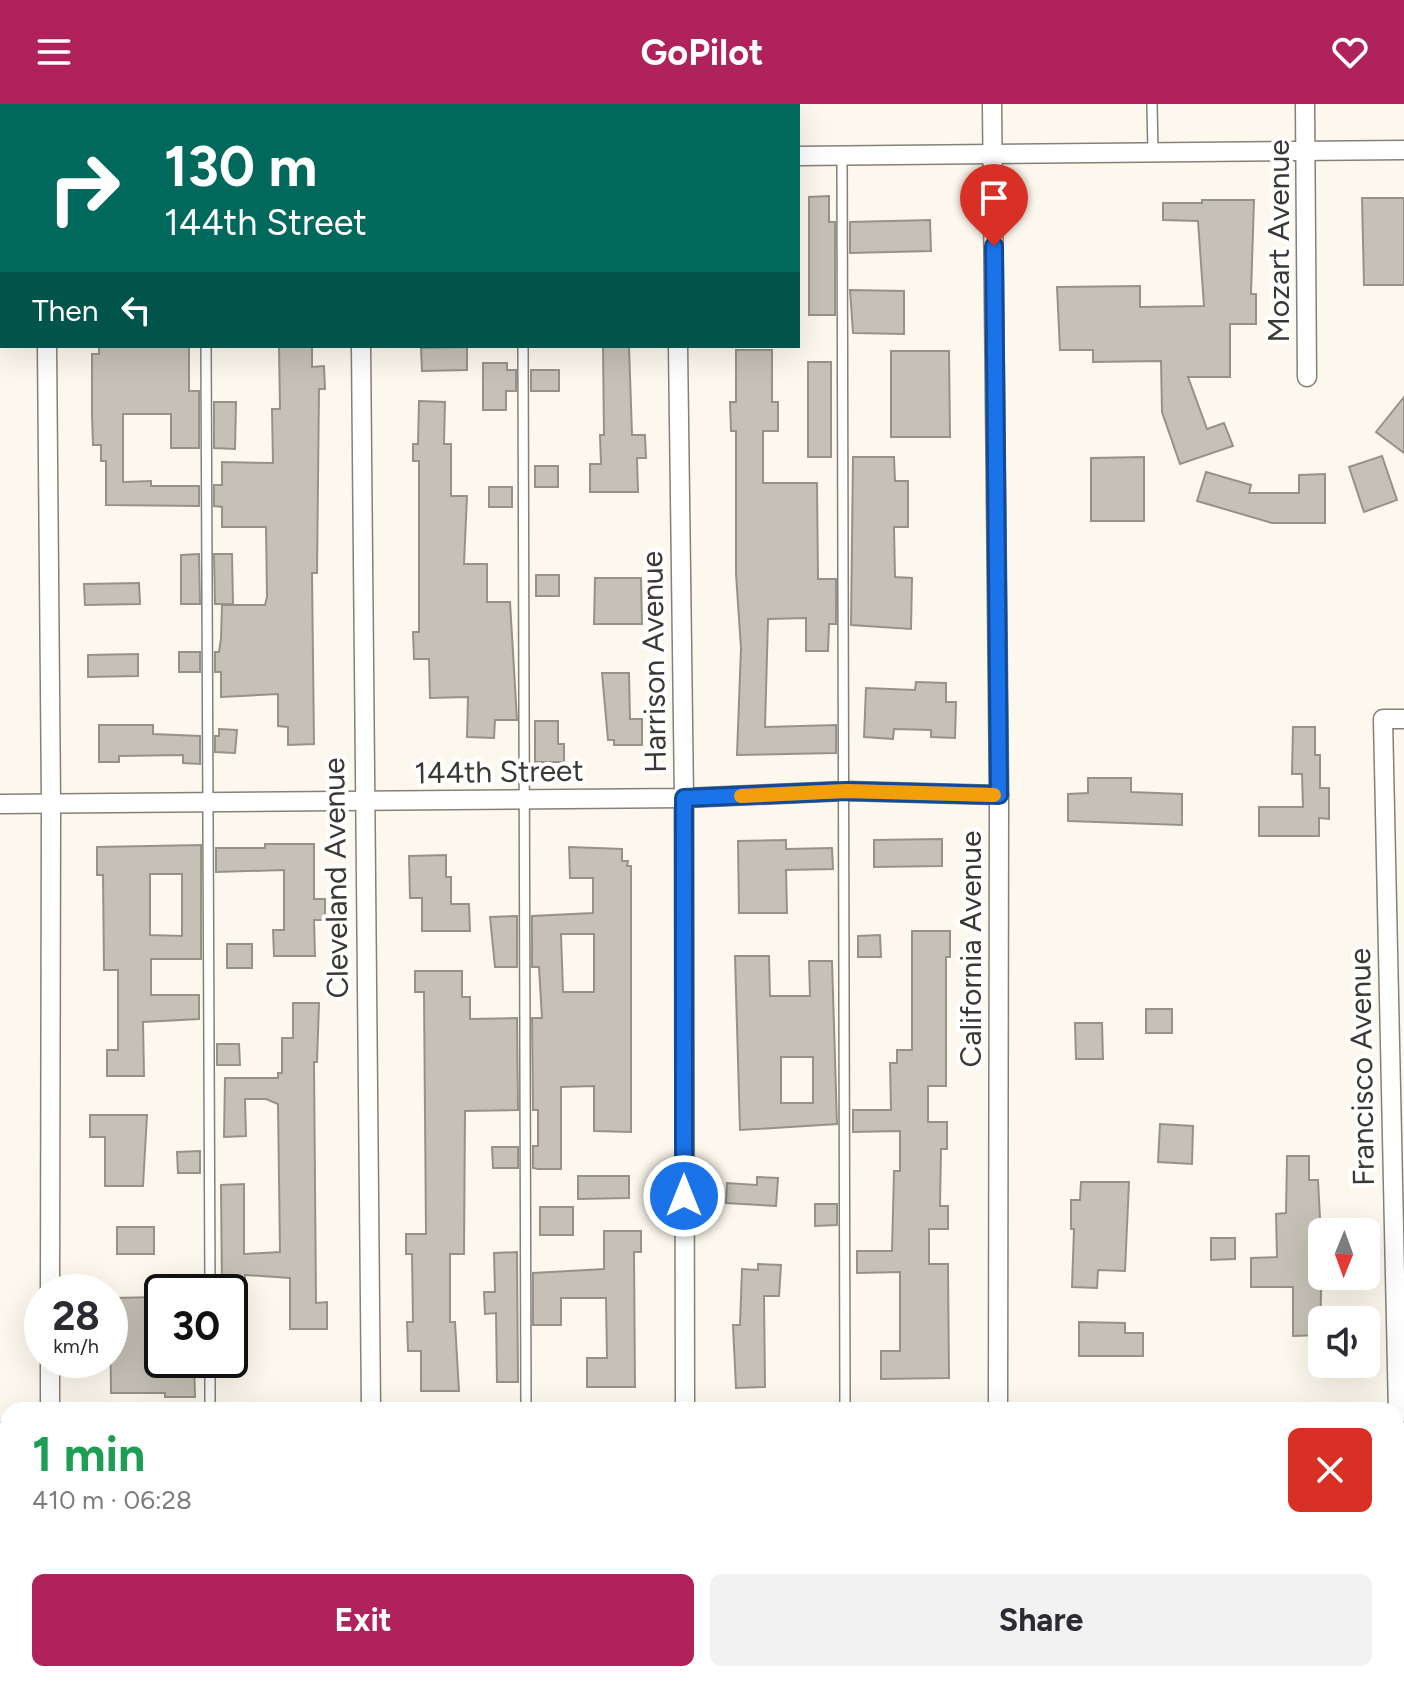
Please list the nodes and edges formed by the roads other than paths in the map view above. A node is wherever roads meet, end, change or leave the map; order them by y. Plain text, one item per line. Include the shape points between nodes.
1 (992, 104) edge
2 (1152, 104) edge
3 (1305, 104) edge
4 (1404, 150) edge
5 (1306, 151) junction
6 (1153, 153) junction
7 (993, 154) junction
8 (800, 156) edge
9 (842, 156) junction
10 (47, 348) edge
11 (206, 348) edge
12 (361, 348) edge
13 (523, 348) edge
14 (678, 348) edge
15 (1307, 377) dead end
16 (1404, 719) edge
17 (846, 791) junction
18 (999, 795) junction
19 (684, 798) junction
20 (526, 799) junction
21 (363, 801) junction
22 (210, 802) junction
23 (0, 804) edge
24 (51, 804) junction
25 (1396, 1057) edge
26 (50, 1274) edge
27 (210, 1274) edge
28 (50, 1378) edge
29 (210, 1378) edge
30 (50, 1402) edge
31 (210, 1402) edge
32 (371, 1402) edge
33 (526, 1402) edge
34 (685, 1402) edge
35 (845, 1402) edge
36 (998, 1402) edge
37 (1399, 1402) edge

1 - 7 street, California Avenue
2 - 6 lane
3 - 5 street, Mozart Avenue
4 - 5 street
5 - 6 street
5 - 15 street, Mozart Avenue
6 - 7 street
7 - 9 street
7 - 18 street, California Avenue
8 - 9 street
9 - 17 lane
10 - 24 street
11 - 22 lane
12 - 21 street, Cleveland Avenue
13 - 20 lane
14 - 19 street, Harrison Avenue
16 - 25 street, Francisco Avenue via 1383,719
17 - 18 street, 144th Street
17 - 19 street, 144th Street
17 - 35 lane
18 - 36 street, California Avenue
19 - 20 street, 144th Street
19 - 34 street, Harrison Avenue
20 - 21 street, 144th Street
20 - 33 lane
21 - 22 street, 144th Street
21 - 32 street, Cleveland Avenue
22 - 24 street, 144th Street
22 - 27 lane
23 - 24 street, 144th Street
24 - 26 street
25 - 37 street, Francisco Avenue
28 - 30 street
29 - 31 lane

